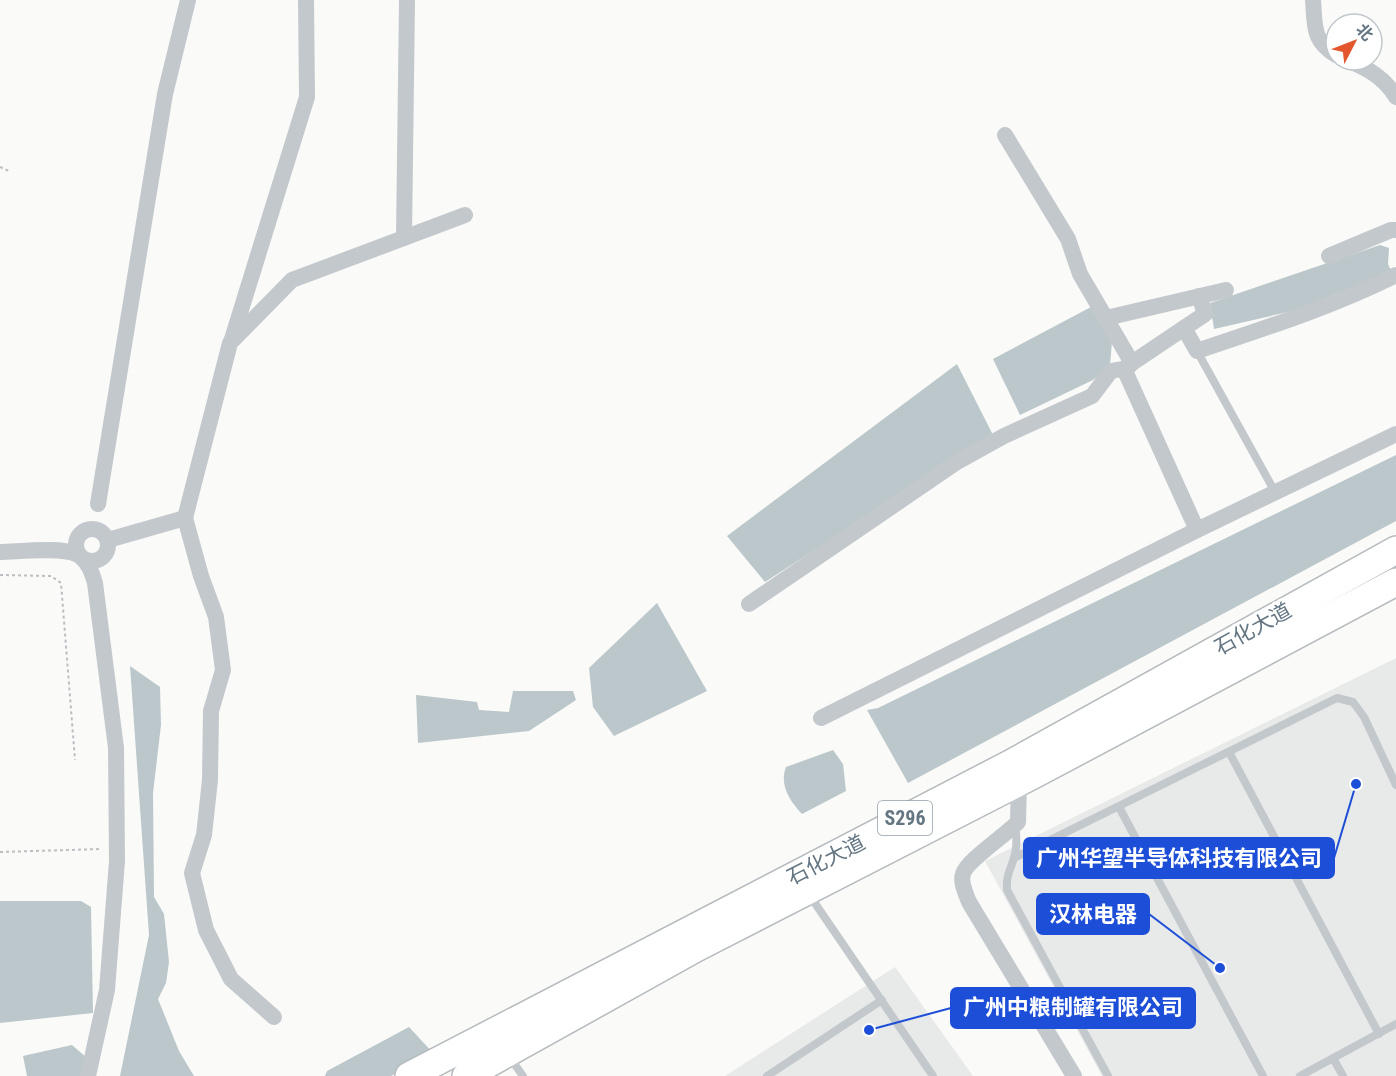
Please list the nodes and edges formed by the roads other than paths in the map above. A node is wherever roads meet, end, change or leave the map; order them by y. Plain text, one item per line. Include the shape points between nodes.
1 (188, 0) edge
2 (306, 0) edge
3 (407, 0) edge
4 (1313, 0) edge
5 (1324, 48) edge
6 (1371, 72) edge
7 (1396, 97) edge
8 (1005, 135) dead end
9 (465, 214) dead end
10 (1396, 230) edge
11 (404, 238) junction
12 (1329, 256) dead end
13 (1396, 275) edge
14 (1226, 290) dead end
15 (1199, 296) junction
16 (1106, 318) junction
17 (1184, 328) junction
18 (230, 343) junction
19 (1197, 351) junction
20 (1128, 367) junction
21 (1396, 434) edge
22 (1275, 492) junction
23 (98, 504) junction
24 (185, 518) junction
25 (1197, 530) junction
26 (81, 533) junction
27 (106, 544) junction
28 (1396, 550) edge
29 (58, 551) junction
30 (0, 552) edge
31 (80, 556) junction
32 (1396, 582) edge
33 (95, 583) junction
34 (749, 604) dead end
35 (821, 718) dead end
36 (1229, 752) junction
37 (1015, 773) junction
38 (1396, 785) edge
39 (1119, 807) junction
40 (1015, 826) junction
41 (1014, 858) junction
42 (807, 891) junction
43 (882, 1000) junction
44 (274, 1017) dead end
45 (1396, 1024) edge
46 (1379, 1034) junction
47 (500, 1043) junction
48 (1333, 1058) junction
49 (88, 1076) edge
50 (409, 1076) edge
51 (466, 1076) edge
52 (523, 1076) edge
53 (767, 1076) edge
54 (933, 1076) edge
55 (1074, 1076) edge
56 (1108, 1076) edge
57 (1263, 1076) edge
58 (1300, 1076) edge
59 (1343, 1076) edge

1 - 23 street via 165,94
2 - 18 street via 307,97
3 - 11 street
4 - 5 street via 1316,28
6 - 7 street via 1388,83
8 - 16 street via 1068,239 1080,274
9 - 11 street
10 - 12 street
11 - 18 street via 292,280
13 - 19 street via 1306,315
14 - 15 street
15 - 16 street
15 - 17 street via 1205,314
16 - 20 street
17 - 19 street
17 - 20 street
18 - 24 street
19 - 22 lane
20 - 25 street
20 - 34 street via 1111,370 1092,396 957,462
21 - 22 street
22 - 25 street
23 - 26 street
23 - 27 street
24 - 27 street
24 - 44 street via 216,617 223,670 211,711 204,835 192,873 206,930 231,979
25 - 35 street
26 - 27 street via 98,530
26 - 29 street
26 - 31 street via 76,546
27 - 31 street via 96,561
27 - 33 street
28 - 37 main road, 石化大道 / S296
29 - 30 street
29 - 31 street
31 - 33 street via 92,571
32 - 37 main road, 石化大道 / S296
33 - 49 street via 116,748 117,861 107,990
36 - 38 lane via 1338,698 1353,702 1364,717
36 - 39 lane
36 - 46 lane
37 - 40 street
37 - 42 main road, 石化大道 / S296
37 - 47 main road, 石化大道 / S296
39 - 41 lane
39 - 57 lane
40 - 41 lane
40 - 55 street via 971,861 963,873 963,883 969,902
41 - 56 lane via 1006,880 1007,890
42 - 43 lane
42 - 47 main road, 石化大道 / S296
43 - 53 lane
43 - 54 lane
45 - 46 lane
46 - 48 lane
47 - 50 main road, 石化大道 / S296
47 - 51 main road, 石化大道 / S296
47 - 52 lane
48 - 58 lane
48 - 59 lane

